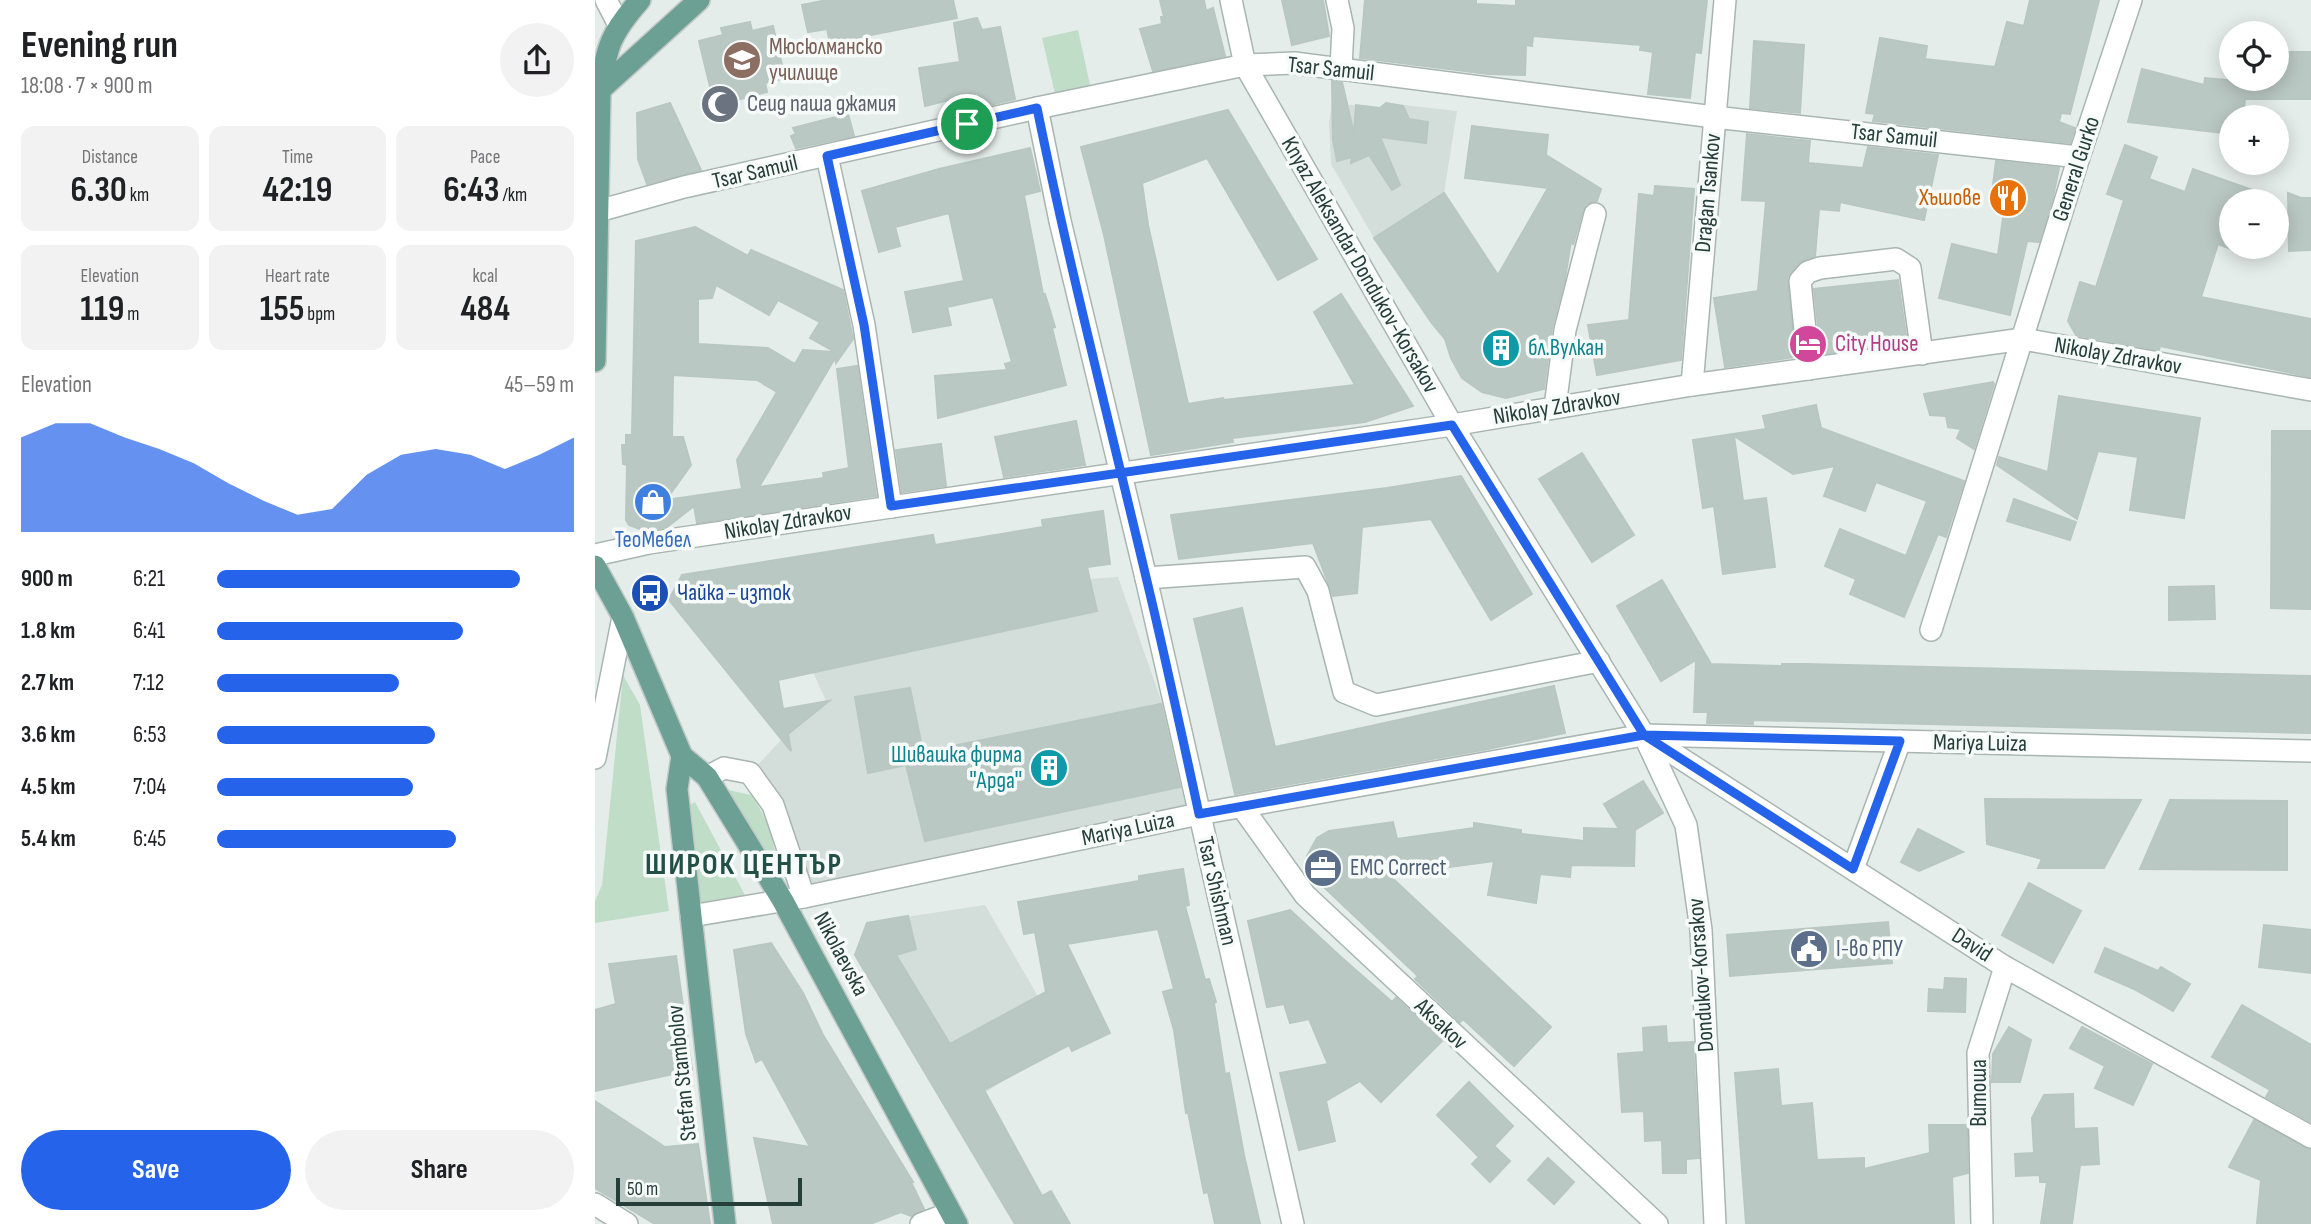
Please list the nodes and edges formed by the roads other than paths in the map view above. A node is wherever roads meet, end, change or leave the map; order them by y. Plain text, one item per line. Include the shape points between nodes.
1 (606, 0) edge
2 (640, 0) edge
3 (699, 0) edge
4 (1231, 0) edge
5 (1337, 0) edge
6 (1725, 0) edge
7 (2131, 0) edge
8 (619, 25) junction
9 (1245, 65) junction
10 (1341, 68) junction
11 (600, 90) junction
12 (1037, 108) junction
13 (1714, 117) junction
14 (827, 156) junction
15 (2079, 157) junction
16 (597, 211) edge
17 (1595, 214) dead end
18 (2023, 340) junction
19 (1922, 354) junction
20 (595, 361) edge
21 (1809, 369) junction
22 (1692, 385) junction
23 (2311, 390) edge
24 (1555, 408) junction
25 (1452, 425) junction
26 (1121, 472) junction
27 (891, 506) junction
28 (595, 555) edge
29 (595, 566) edge
30 (1146, 578) junction
31 (623, 617) junction
32 (1931, 631) dead end
33 (1599, 661) junction
34 (1644, 735) junction
35 (1900, 741) junction
36 (2311, 751) edge
37 (681, 756) junction
38 (595, 758) edge
39 (707, 777) junction
40 (1243, 807) junction
41 (1199, 814) junction
42 (1853, 869) junction
43 (794, 899) junction
44 (691, 916) junction
45 (2005, 967) junction
46 (2311, 1137) edge
47 (595, 1204) edge
48 (953, 1219) edge
49 (627, 1224) edge
50 (725, 1224) edge
51 (921, 1224) edge
52 (1293, 1224) edge
53 (1657, 1224) edge
54 (1715, 1224) edge
55 (1982, 1224) edge

1 - 8 street
2 - 8 main road
3 - 11 main road
4 - 9 street, Knyaz Aleksandar Dondukov-Korsakov
5 - 10 street via 1343,28
6 - 13 street, Dragan Tsankov
7 - 15 street, General Gurko
8 - 11 main road via 607,50
9 - 10 street, Tsar Samuil via 1294,63
9 - 12 street, Tsar Samuil
9 - 25 street, Knyaz Aleksandar Dondukov-Korsakov
10 - 13 street, Tsar Samuil
11 - 16 main road
12 - 14 street, Tsar Samuil
12 - 26 street, Tsar Shishman
13 - 15 street, Tsar Samuil
13 - 22 street, Dragan Tsankov
14 - 16 street, Tsar Samuil
14 - 27 street via 864,325
15 - 18 street, General Gurko
16 - 20 main road
17 - 24 street via 1565,330
18 - 19 street, Nikolay Zdravkov
18 - 23 street, Nikolay Zdravkov
18 - 32 street, General Gurko
19 - 21 street, Nikolay Zdravkov
19 - 21 street via 1910,268 1896,259 1820,268 1800,281
21 - 22 street, Nikolay Zdravkov
22 - 24 street, Nikolay Zdravkov
24 - 25 street, Nikolay Zdravkov
25 - 26 street, Nikolay Zdravkov
25 - 33 street, Knyaz Aleksandar Dondukov-Korsakov
26 - 27 street, Nikolay Zdravkov
26 - 30 street, Tsar Shishman
27 - 28 street, Nikolay Zdravkov
29 - 31 main road, Nikolaevska
30 - 33 street via 1305,567 1318,591 1345,692 1376,705
30 - 41 street, Tsar Shishman
31 - 37 main road, Nikolaevska
31 - 38 street
33 - 34 street, Knyaz Aleksandar Dondukov-Korsakov
34 - 35 street, Mariya Luiza
34 - 40 street, Mariya Luiza
34 - 42 street, David
34 - 54 street, Dondukov-Korsakov via 1686,825 1701,930
35 - 36 street, Mariya Luiza
35 - 42 street
37 - 39 main road, Nikolaevska
37 - 44 main road, Stefan Stambolov via 677,789
39 - 43 main road, Nikolaevska
39 - 43 street via 724,768 750,774 773,805
40 - 41 street, Mariya Luiza
40 - 53 street, Aksakov via 1304,895
41 - 43 street, Mariya Luiza
41 - 52 street, Tsar Shishman
42 - 45 street, David
43 - 44 street
43 - 48 main road, Nikolaevska
44 - 50 main road, Stefan Stambolov
45 - 46 street, David
45 - 55 street, Витоша via 1978,1053
47 - 49 street
48 - 51 street

